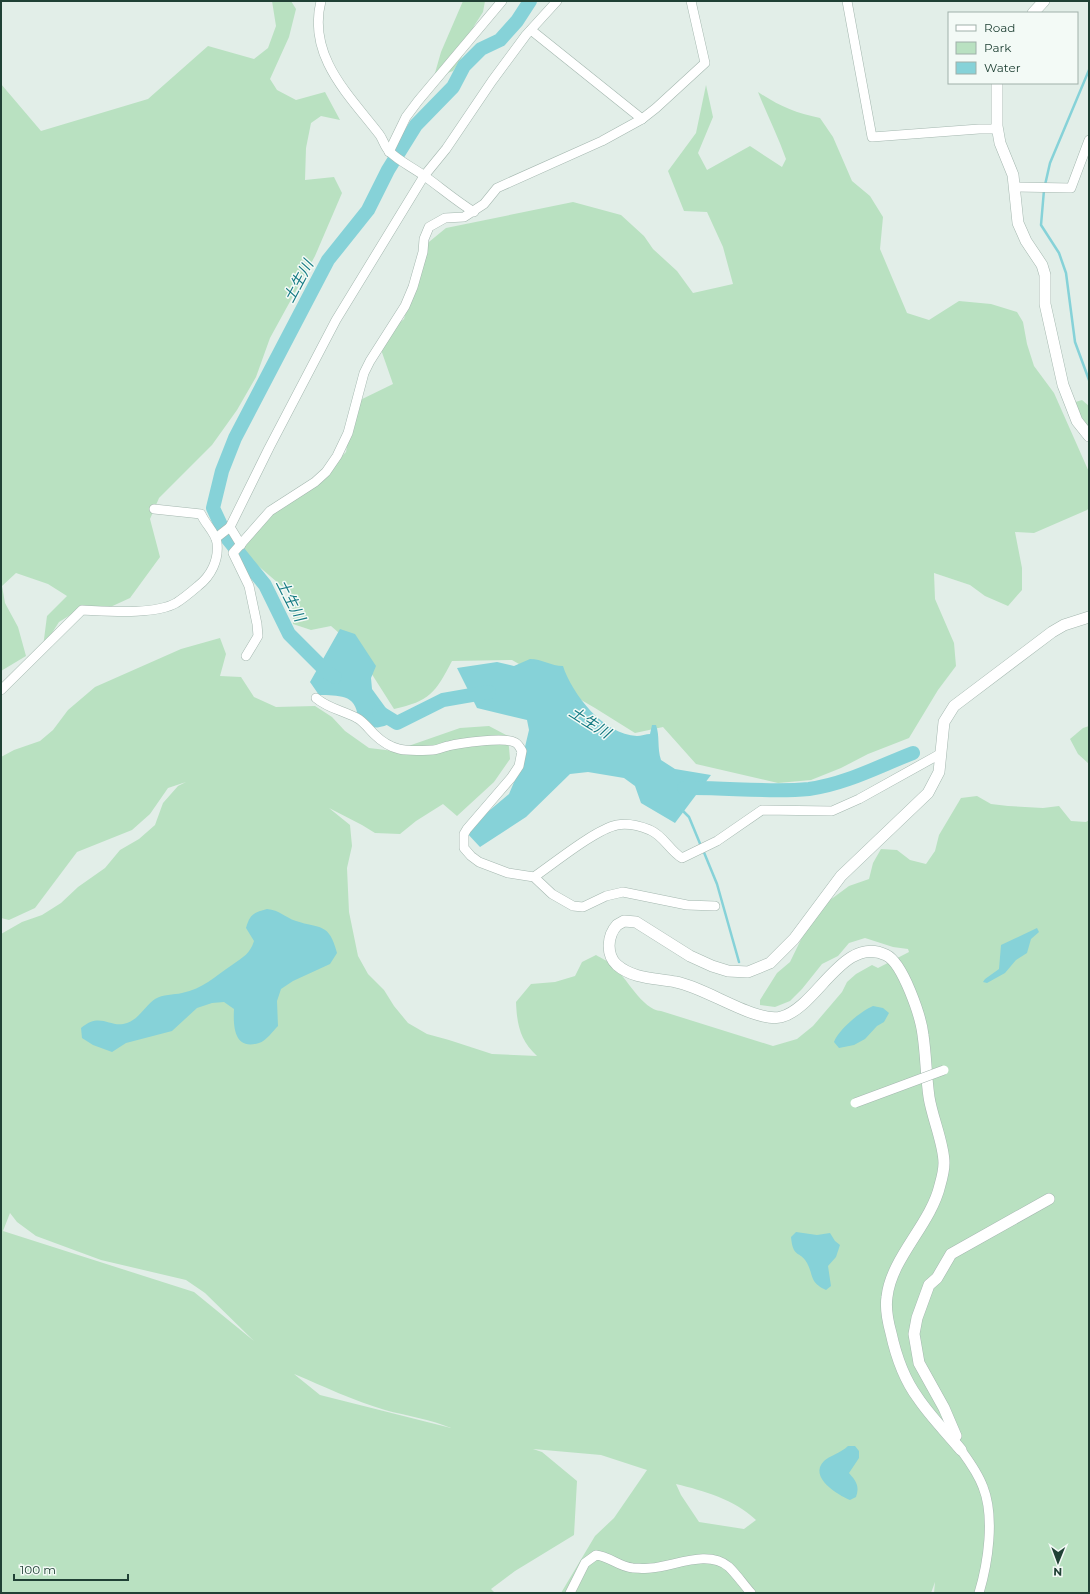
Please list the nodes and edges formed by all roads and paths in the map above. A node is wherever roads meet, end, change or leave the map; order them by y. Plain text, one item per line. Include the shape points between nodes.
1 (321, 1) edge
2 (502, 1) edge
3 (557, 1) edge
4 (691, 1) edge
5 (847, 1) edge
6 (1044, 1) edge
7 (1034, 12) edge
8 (531, 30) junction
9 (997, 84) edge
10 (642, 119) junction
11 (997, 129) junction
12 (1089, 140) edge
13 (389, 152) junction
14 (424, 176) junction
15 (1014, 187) junction
16 (474, 212) junction
17 (1089, 436) edge
18 (154, 509) dead end
19 (229, 529) junction
20 (216, 538) junction
21 (242, 545) junction
22 (1089, 617) edge
23 (246, 656) dead end
24 (1, 690) edge
25 (316, 698) dead end
26 (940, 754) junction
27 (534, 877) junction
28 (716, 906) dead end
29 (944, 1070) dead end
30 (855, 1102) dead end
31 (1049, 1199) dead end
32 (961, 1450) junction
33 (570, 1593) edge
34 (751, 1593) edge
35 (979, 1593) edge

1 - 13 street via 319,35 323,54 333,75 381,136
2 - 13 street via 406,117
3 - 8 street
4 - 10 street via 705,62
5 - 11 street via 872,137
6 - 7 street
8 - 10 street
8 - 14 street
9 - 11 street
10 - 16 street via 602,141 498,188
11 - 15 street via 1013,175
12 - 15 street via 1071,188
13 - 14 street
14 - 16 street
14 - 19 street via 336,320
15 - 17 street via 1018,223 1045,275 1045,304 1063,385 1077,421
16 - 21 street via 464,217 445,218 429,227 413,288 405,306 364,373 348,432 337,456 315,482 270,511
18 - 20 street via 201,514 204,523
19 - 20 street
19 - 21 street
20 - 24 street via 214,567 204,581 176,603 141,611 82,610
21 - 23 street via 232,553 249,586 258,636
22 - 26 street via 1052,632 954,706 944,722
25 - 27 street via 326,706 359,719 382,742 400,750 435,750 446,746 492,740 514,742 522,751 519,766 505,787 467,829 464,834 464,848 479,862 508,872
26 - 27 street via 832,811 762,810 717,841 682,858 672,852 661,837 651,830 632,824 617,825 600,832
26 - 32 street via 939,772 928,793 841,876 794,939 770,963 748,972 728,971 690,956 630,920 614,928 610,936 609,954 612,960 627,972 679,982 758,1015 775,1018 794,1010 855,955 868,951 886,955 896,963 905,978 923,1032 929,1099 944,1162 940,1187 930,1212 894,1274 886,1297 888,1319 897,1359 918,1398
27 - 28 street via 552,894 573,906 583,907 606,896 623,892 687,905
29 - 30 street, bridge
31 - 32 street via 951,1254 937,1278 929,1285 917,1318 914,1334 919,1364 944,1408
32 - 35 street via 973,1466 983,1487 989,1510 986,1569
33 - 34 street via 585,1563 596,1555 606,1556 630,1568 651,1568 691,1560 721,1562 729,1567

